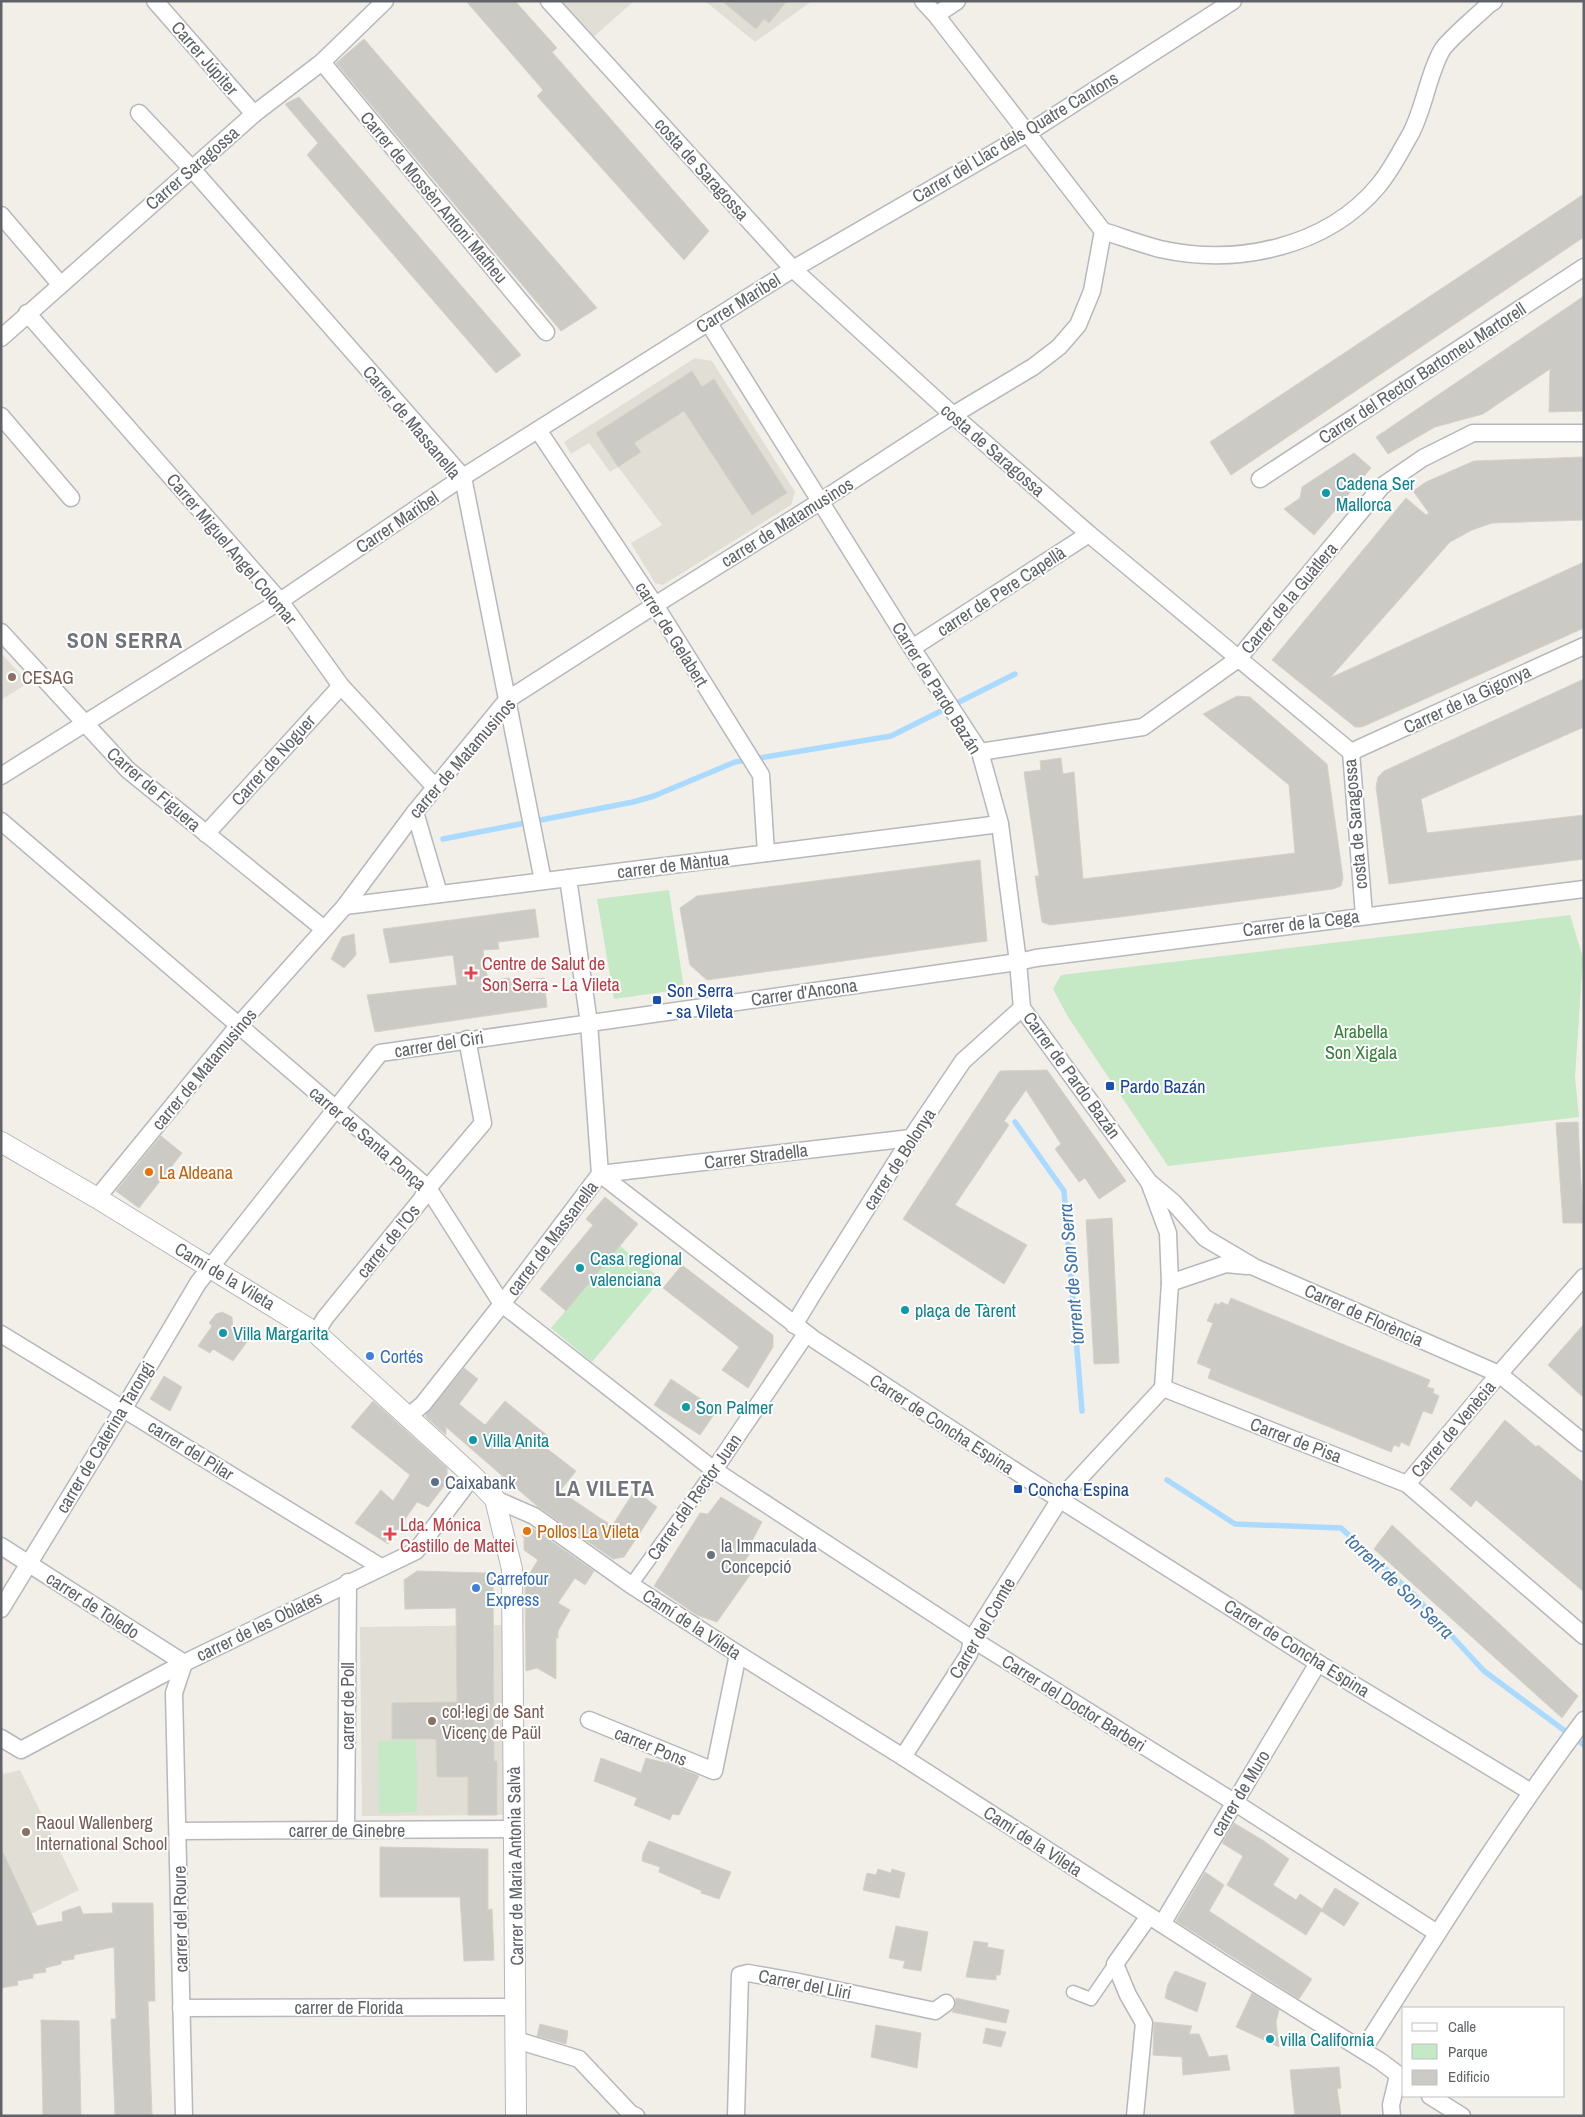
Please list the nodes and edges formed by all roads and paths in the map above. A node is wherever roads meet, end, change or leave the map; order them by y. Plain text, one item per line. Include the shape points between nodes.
1 (155, 1) edge
2 (385, 1) edge
3 (549, 1) edge
4 (924, 1) edge
5 (958, 1) edge
6 (1233, 1) edge
7 (1494, 1) edge
8 (936, 15) junction
9 (322, 62) junction
10 (139, 112) dead end
11 (254, 114) junction
12 (1028, 132) junction
13 (192, 169) junction
14 (1, 215) edge
15 (1102, 231) junction
16 (793, 268) junction
17 (1584, 268) edge
18 (60, 284) junction
19 (27, 313) junction
20 (708, 322) junction
21 (546, 332) dead end
22 (1, 338) edge
23 (953, 415) junction
24 (1, 416) edge
25 (538, 430) junction
26 (1584, 434) edge
27 (463, 477) junction
28 (1260, 480) dead end
29 (71, 498) dead end
30 (822, 501) junction
31 (1089, 534) junction
32 (280, 601) junction
33 (655, 604) junction
34 (1, 632) edge
35 (1584, 646) edge
36 (912, 648) junction
37 (1238, 659) junction
38 (341, 686) junction
39 (506, 700) junction
40 (84, 724) junction
41 (980, 752) junction
42 (1351, 752) junction
43 (1, 776) edge
44 (435, 787) junction
45 (415, 812) junction
46 (1, 820) edge
47 (1000, 824) junction
48 (206, 834) junction
49 (766, 853) junction
50 (568, 878) junction
51 (543, 881) junction
52 (1584, 889) edge
53 (439, 894) junction
54 (345, 906) junction
55 (1364, 915) junction
56 (324, 929) junction
57 (1018, 962) junction
58 (1022, 1008) junction
59 (589, 1023) junction
60 (238, 1026) junction
61 (467, 1040) junction
62 (336, 1110) junction
63 (911, 1138) junction
64 (1, 1142) edge
65 (600, 1174) junction
66 (1149, 1182) junction
67 (428, 1188) junction
68 (97, 1198) junction
69 (210, 1267) junction
70 (1254, 1267) junction
71 (1584, 1277) edge
72 (1170, 1283) junction
73 (502, 1304) junction
74 (800, 1330) junction
75 (316, 1333) junction
76 (1, 1334) edge
77 (1498, 1374) junction
78 (1163, 1388) junction
79 (124, 1408) junction
80 (409, 1416) junction
81 (1584, 1443) edge
82 (714, 1470) junction
83 (473, 1476) junction
84 (1407, 1484) junction
85 (495, 1499) junction
86 (1060, 1499) junction
87 (1, 1546) edge
88 (28, 1563) junction
89 (381, 1566) junction
90 (348, 1582) junction
91 (631, 1585) junction
92 (1, 1608) edge
93 (1584, 1636) edge
94 (972, 1639) junction
95 (738, 1654) junction
96 (1318, 1662) junction
97 (184, 1663) junction
98 (589, 1720) dead end
99 (1584, 1720) edge
100 (1, 1738) edge
101 (903, 1757) junction
102 (1531, 1792) junction
103 (1234, 1802) junction
104 (515, 1829) junction
105 (346, 1830) junction
106 (179, 1831) junction
107 (1155, 1920) junction
108 (1437, 1933) junction
109 (1115, 1964) junction
110 (1073, 1992) dead end
111 (946, 2003) dead end
112 (516, 2007) junction
113 (182, 2008) junction
114 (516, 2040) junction
115 (1363, 2050) junction
116 (1401, 2077) edge
117 (1432, 2097) edge
118 (184, 2116) edge
119 (516, 2116) edge
120 (636, 2116) edge
121 (736, 2116) edge
122 (1135, 2116) edge
123 (1392, 2116) edge
124 (1462, 2116) edge

1 - 11 street, Carrer Júpiter
2 - 9 street, Carrer Saragossa
3 - 16 street, costa de Saragossa
4 - 8 street
5 - 8 street
6 - 12 street, Carrer del Llac dels Quatre Cantons
7 - 15 street via 1443,50 1412,132 1378,186 1332,226 1305,239 1264,251 1218,256 1161,249
8 - 12 street
9 - 11 street, Carrer Saragossa
9 - 21 street, Carrer de Mossèn Antoni Matheu
10 - 13 street, Carrer de Massanella
11 - 13 street, Carrer Saragossa
12 - 15 street
12 - 16 street, Carrer del Llac dels Quatre Cantons
13 - 18 street, Carrer Saragossa
13 - 27 street, Carrer de Massanella
14 - 18 street
15 - 23 street, carrer de Matamusinos via 1092,291 1078,325 1059,347 1033,367
16 - 20 street, Carrer Maribel
16 - 23 street, costa de Saragossa
17 - 28 street, Carrer del Rector Bartomeu Martorell
18 - 19 street, Carrer Saragossa
19 - 22 street, Carrer Saragossa
19 - 32 street, Carrer Miguel Angel Colomar
20 - 25 street, Carrer Maribel
20 - 30 street, Carrer de Pardo Bazán
23 - 30 street, carrer de Matamusinos
23 - 31 street, costa de Saragossa
24 - 29 street
25 - 27 street, Carrer Maribel
25 - 33 street, carrer de Gelabert
26 - 37 street, Carrer de la Guàtlera via 1473,434 1423,458 1382,486
27 - 32 street, Carrer Maribel
27 - 39 street, Carrer de Massanella
30 - 33 street, carrer de Matamusinos
30 - 36 street, Carrer de Pardo Bazán
31 - 36 street, carrer de Pere Capellà
31 - 37 street, costa de Saragossa
32 - 38 street, Carrer Miguel Angel Colomar
32 - 40 street, Carrer Maribel
33 - 39 street, carrer de Matamusinos
33 - 49 street, carrer de Gelabert via 761,774
34 - 40 street, Carrer de Figuera
35 - 42 street, Carrer de la Gigonya
36 - 41 street, Carrer de Pardo Bazán
37 - 41 street, Carrer de la Guàtlera via 1143,727
37 - 42 street, costa de Saragossa
38 - 44 street, Carrer Miguel Angel Colomar
38 - 48 street, Carrer de Noguer
39 - 44 street, carrer de Matamusinos
39 - 51 street, Carrer de Massanella
40 - 43 street, Carrer Maribel
40 - 48 street, Carrer de Figuera via 128,770
41 - 47 street, Carrer de Pardo Bazán
42 - 55 street, costa de Saragossa
44 - 45 street, carrer de Matamusinos
45 - 53 street
45 - 54 street, carrer de Matamusinos
46 - 60 street, carrer de Santa Ponça
47 - 49 street, carrer de Màntua
47 - 57 street, Carrer de Pardo Bazán
48 - 56 street, Carrer de Figuera
49 - 50 street, carrer de Màntua
50 - 51 street, carrer de Màntua
50 - 59 street, carrer de Massanella
51 - 53 street, carrer de Màntua
52 - 55 street, Carrer de la Cega
53 - 54 street, carrer de Màntua
54 - 56 street, carrer de Matamusinos
55 - 57 street, Carrer de la Cega
56 - 60 street, carrer de Matamusinos
57 - 58 street, Carrer de Pardo Bazán
57 - 59 street, Carrer d'Ancona
58 - 63 street, carrer de Bolonya via 963,1061
58 - 66 street, Carrer de Pardo Bazán
59 - 61 street, carrer del Ciri
59 - 65 street, carrer de Massanella
60 - 62 street, carrer de Santa Ponça
60 - 68 street, carrer de Matamusinos
61 - 62 street, carrer del Ciri via 380,1053
61 - 67 street, carrer de l'Os via 483,1123
62 - 67 street, carrer de Santa Ponça
62 - 69 street, carrer del Ciri
63 - 65 street, Carrer Stradella
63 - 74 street, carrer de Bolonya via 814,1292
64 - 68 street, Camí de la Vileta
65 - 73 street, carrer de Massanella
65 - 74 street, Carrer de Concha Espina
66 - 70 street, Carrer de Florència via 1174,1203 1205,1238
66 - 72 street via 1168,1233
67 - 73 street, carrer de Santa Ponça
67 - 75 street, carrer de l'Os
68 - 69 street, Camí de la Vileta
69 - 75 street, Camí de la Vileta
69 - 79 street, carrer de Caterina Tarongi
70 - 72 street via 1226,1264
70 - 77 street, Carrer de Florència
71 - 77 street, Carrer de Venècia
72 - 78 street
73 - 80 street, carrer de Massanella via 423,1404
73 - 82 street, carrer de Santa Ponça
74 - 82 street, Carrer del Rector Juan
74 - 86 street, Carrer de Concha Espina
75 - 80 street, Camí de la Vileta
76 - 79 street, carrer del Pilar
77 - 81 street, Carrer de Florència
77 - 84 street, Carrer de Venècia
78 - 84 street, Carrer de Pisa
78 - 86 street, Carrer del Comte
79 - 88 street, carrer de Caterina Tarongi
79 - 89 street, carrer del Pilar
80 - 83 street, Camí de la Vileta
82 - 91 street, Carrer del Rector Juan
82 - 94 street, Carrer del Doctor Barberi
83 - 85 street, Camí de la Vileta
83 - 89 street, carrer de les Oblates via 416,1551
84 - 93 street, Carrer de Pisa
85 - 91 street, Camí de la Vileta via 534,1516
85 - 104 street, Carrer de Maria Antonia Salvà via 512,1569
86 - 94 street, Carrer del Comte
86 - 96 street, Carrer de Concha Espina
87 - 88 street, carrer de Toledo
88 - 92 street, carrer de Caterina Tarongi
88 - 97 street, carrer de Toledo
89 - 90 street, carrer de les Oblates
90 - 97 street, carrer de les Oblates
90 - 105 street, carrer de Poll
91 - 95 street, Camí de la Vileta
94 - 101 street, Carrer del Comte via 969,1654
94 - 103 street, Carrer del Doctor Barberi
95 - 98 street, carrer Pons via 714,1771
95 - 101 street, Camí de la Vileta
96 - 102 street, Carrer de Concha Espina
96 - 103 street, carrer de Muro
97 - 100 street, carrer de les Oblates via 21,1750
97 - 106 street, carrer del Roure via 174,1693
99 - 102 street
101 - 107 street, Camí de la Vileta
102 - 108 street
103 - 107 street, carrer de Muro
103 - 108 street, Carrer del Doctor Barberi
104 - 105 street, carrer de Ginebre
104 - 112 street, Carrer de Maria Antonia Salvà
105 - 106 street, carrer de Ginebre
106 - 113 street, carrer del Roure
107 - 109 street, carrer de Muro
107 - 115 street, Camí de la Vileta
108 - 115 street
109 - 110 street via 1091,1999
109 - 122 street via 1144,2023
111 - 121 street, Carrer del Lliri via 935,2011 800,1982 748,1973 740,1975
112 - 113 street, carrer de Florida
112 - 114 street, Carrer de Maria Antonia Salvà
113 - 118 street, carrer del Roure
114 - 119 street, Carrer de Maria Antonia Salvà
114 - 120 street via 579,2059
115 - 116 street, Camí de la Vileta
116 - 123 street via 1391,2106
117 - 124 street

